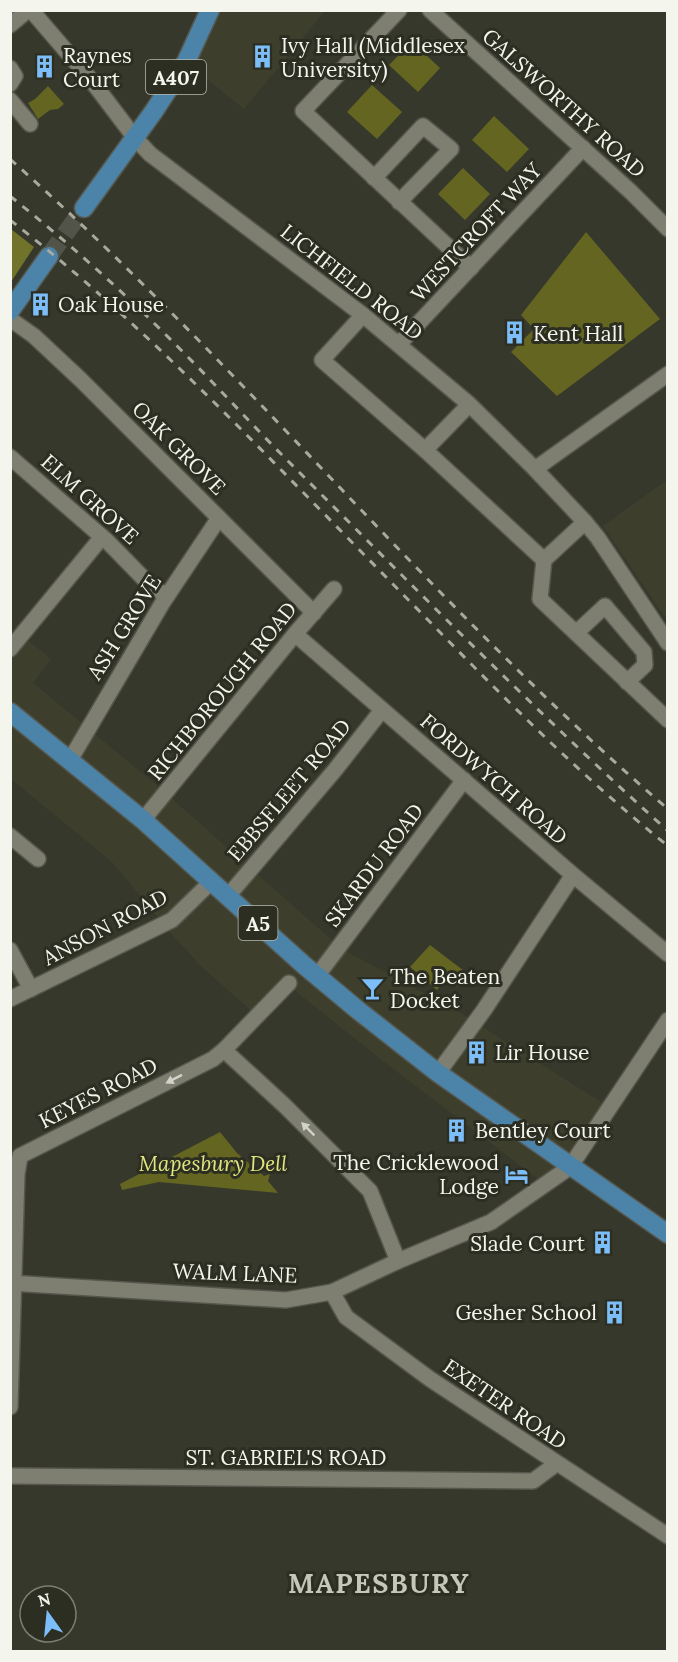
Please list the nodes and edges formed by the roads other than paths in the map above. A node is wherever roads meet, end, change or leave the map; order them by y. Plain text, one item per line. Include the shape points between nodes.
1 (29, 10) edge
2 (210, 10) edge
3 (399, 10) edge
4 (430, 10) edge
5 (10, 26) edge
6 (10, 68) edge
7 (10, 84) edge
8 (10, 100) edge
9 (30, 124) dead end
10 (135, 138) junction
11 (583, 148) junction
12 (374, 178) junction
13 (399, 202) junction
14 (84, 208) tunnel mouth
15 (668, 229) edge
16 (49, 256) tunnel mouth
17 (471, 268) junction
18 (10, 311) edge
19 (363, 315) junction
20 (17, 323) edge
21 (399, 344) junction
22 (668, 374) edge
23 (463, 411) dead end
24 (425, 450) junction
25 (10, 457) edge
26 (535, 469) junction
27 (219, 518) junction
28 (585, 522) junction
29 (102, 537) junction
30 (544, 560) junction
31 (334, 589) dead end
32 (167, 596) junction
33 (314, 612) junction
34 (576, 633) junction
35 (295, 634) junction
36 (668, 643) edge
37 (10, 649) edge
38 (627, 682) junction
39 (382, 710) junction
40 (10, 712) edge
41 (668, 720) edge
42 (70, 760) junction
43 (464, 780) junction
44 (143, 820) junction
45 (10, 836) edge
46 (38, 859) dead end
47 (573, 875) junction
48 (212, 881) junction
49 (228, 896) junction
50 (10, 950) edge
51 (668, 954) edge
52 (317, 975) junction
53 (289, 983) dead end
54 (31, 989) junction
55 (10, 999) edge
56 (668, 1020) edge
57 (224, 1050) junction
58 (438, 1073) junction
59 (570, 1167) junction
60 (663, 1231) edge
61 (398, 1261) junction
62 (13, 1283) edge
63 (332, 1292) junction
64 (10, 1407) edge
65 (556, 1464) junction
66 (10, 1476) edge
67 (668, 1536) edge

1 - 5 street
1 - 10 street, LICHFIELD ROAD via 91,80
2 - 10 main road, A407 via 186,62
3 - 12 street via 303,111
4 - 11 street, GALSWORTHY ROAD
6 - 7 street via 15,76
8 - 9 street
10 - 14 main road, A407
10 - 19 street, LICHFIELD ROAD via 150,154
11 - 15 street, GALSWORTHY ROAD
11 - 17 street, WESTCROFT WAY
12 - 13 street
12 - 13 street via 423,126 451,149
13 - 17 street
16 - 18 main road
17 - 21 street, WESTCROFT WAY
19 - 21 street, LICHFIELD ROAD
19 - 24 street via 321,360
20 - 27 street, OAK GROVE via 81,380
21 - 26 street, LICHFIELD ROAD via 470,405
22 - 26 street
23 - 24 street
24 - 30 street
25 - 29 street, ELM GROVE
26 - 28 street, LICHFIELD ROAD
27 - 32 street, ASH GROVE
27 - 33 street, OAK GROVE
28 - 30 street
28 - 36 street, LICHFIELD ROAD
29 - 32 street, ELM GROVE via 151,586
29 - 37 street
30 - 34 street via 540,599
31 - 33 street, RICHBOROUGH ROAD
32 - 42 street, ASH GROVE
33 - 35 street, RICHBOROUGH ROAD
34 - 38 street
34 - 38 street via 605,606 644,652 645,665
35 - 39 street, FORDWYCH ROAD
35 - 44 street, RICHBOROUGH ROAD
38 - 41 street
39 - 43 street, FORDWYCH ROAD
39 - 49 street, EBBSFLEET ROAD
40 - 42 main road, A5
42 - 44 main road, A5
43 - 47 street, FORDWYCH ROAD
43 - 52 street, SKARDU ROAD
44 - 48 main road, A5
45 - 46 street
47 - 51 street, FORDWYCH ROAD
47 - 58 street
48 - 49 main road, A5
48 - 54 street, ANSON ROAD via 172,920
49 - 52 main road, A5
50 - 54 street
52 - 58 main road, A5
53 - 57 street, KEYES ROAD
54 - 55 street, ANSON ROAD
56 - 59 street
61 -> 57 street via 370,1191
57 -> 62 street, KEYES ROAD via 20,1156
58 - 59 main road, A5
59 - 60 main road, A5
59 - 61 street, WALM LANE via 491,1222
61 - 63 street, WALM LANE
62 - 63 street, WALM LANE via 286,1300
62 - 64 street
63 - 65 street, EXETER ROAD via 346,1317
65 - 66 street, ST. GABRIEL'S ROAD via 533,1481
65 - 67 street, EXETER ROAD

